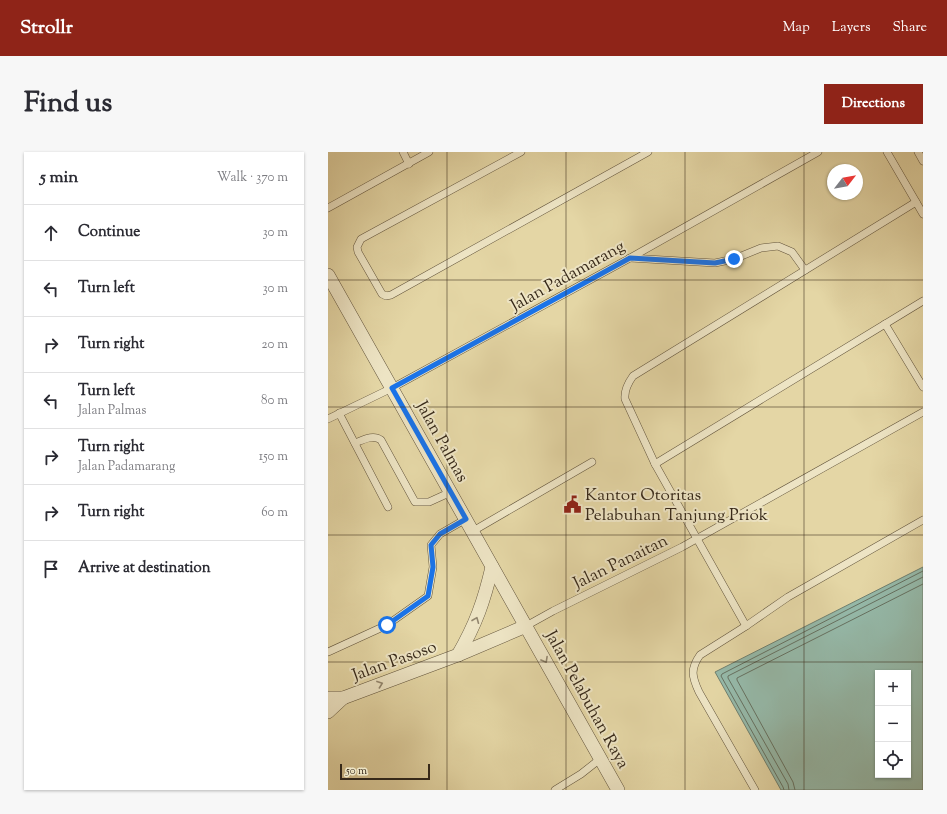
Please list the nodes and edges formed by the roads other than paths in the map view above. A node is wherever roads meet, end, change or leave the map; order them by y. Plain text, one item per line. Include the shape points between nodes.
1 (403, 152) edge
2 (429, 152) edge
3 (521, 152) edge
4 (648, 152) edge
5 (818, 152) edge
6 (887, 152) edge
7 (918, 152) edge
8 (923, 161) edge
9 (408, 164) junction
10 (916, 202) junction
11 (328, 208) edge
12 (923, 214) edge
13 (630, 258) junction
14 (805, 270) junction
15 (328, 275) edge
16 (923, 301) edge
17 (885, 324) junction
18 (923, 387) edge
19 (392, 388) junction
20 (923, 412) edge
21 (339, 413) junction
22 (328, 419) edge
23 (354, 442) junction
24 (592, 462) dead end
25 (655, 464) junction
26 (450, 492) junction
27 (388, 507) dead end
28 (466, 519) junction
29 (923, 520) edge
30 (473, 531) junction
31 (697, 538) junction
32 (492, 567) junction
33 (526, 626) junction
34 (746, 626) junction
35 (328, 652) edge
36 (458, 655) junction
37 (328, 698) edge
38 (343, 698) junction
39 (328, 712) edge
40 (600, 759) junction
41 (555, 790) edge
42 (618, 790) edge
43 (755, 790) edge

1 - 9 lane
2 - 9 lane
3 - 4 lane via 361,239 357,247 358,252 382,294 391,295
5 - 13 lane, Jalan Padamarang
6 - 10 lane
7 - 8 lane
9 - 11 lane
10 - 12 lane
10 - 14 lane
13 - 14 lane via 715,263 734,259 761,248 778,246 792,252
13 - 19 lane, Jalan Padamarang
14 - 25 lane via 633,376 624,393 625,399
15 - 19 street, Jalan Palmas
16 - 17 lane
17 - 18 lane
17 - 25 lane
19 - 21 lane, Jalan Padamarang
19 - 26 street, Jalan Palmas
20 - 31 lane, Jalan Panaitan
21 - 22 lane, Jalan Padamarang
21 - 23 lane
23 - 26 lane via 373,437 381,440 415,502 428,502
23 - 27 lane
24 - 30 lane
25 - 31 lane
26 - 28 street, Jalan Palmas
28 - 30 street, Jalan Palmas
28 - 35 lane via 440,534 431,545 433,567 428,596 387,625
29 - 34 lane via 788,597
30 - 32 street, Jalan Palmas
31 - 33 lane, Jalan Panaitan
31 - 34 lane
32 - 33 street, Jalan Palmas
36 -> 32 street, Jalan Pasoso via 478,617
33 - 36 street, Jalan Pasoso
33 -> 40 street, Jalan Pelabuhan Raya
34 - 43 lane via 700,655 692,672 693,681
38 -> 36 street, Jalan Pasoso
37 - 38 street, Jalan Pasoso
38 - 39 street, Jalan Pasoso
40 - 41 lane
40 - 42 street, Jalan Pelabuhan Raya

